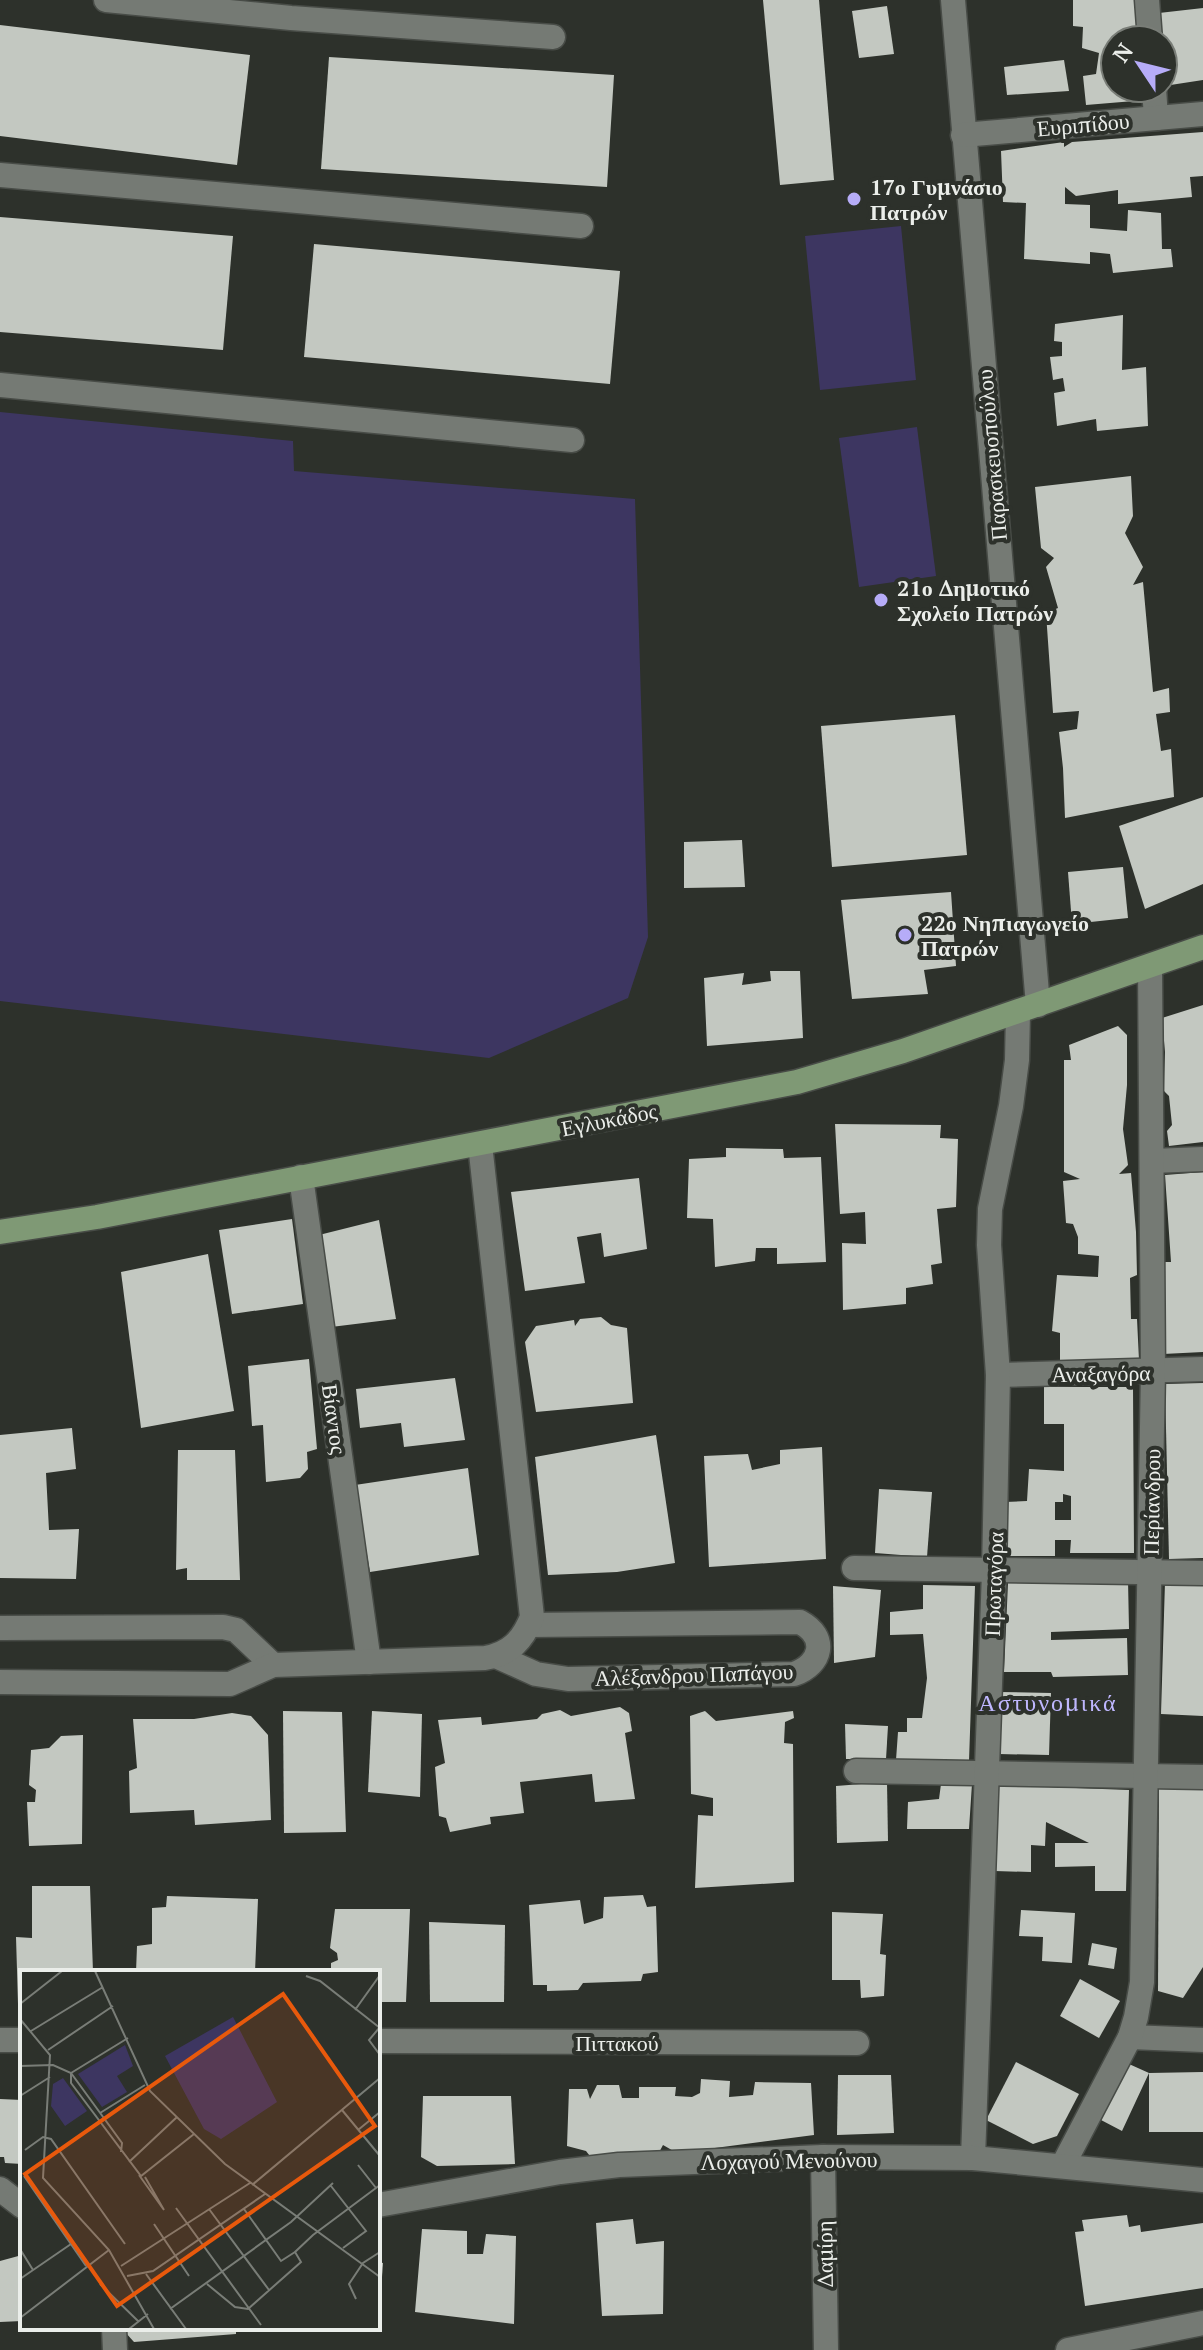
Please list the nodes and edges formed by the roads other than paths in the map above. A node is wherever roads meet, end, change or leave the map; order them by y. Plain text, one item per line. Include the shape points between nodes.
1 (106, 0) edge
2 (953, 0) edge
3 (1147, 0) edge
4 (292, 9) edge
5 (1149, 24) edge
6 (553, 37) dead end
7 (1155, 104) edge
8 (1203, 114) edge
9 (1156, 118) junction
10 (963, 135) junction
11 (0, 175) edge
12 (581, 226) dead end
13 (0, 385) edge
14 (572, 440) dead end
15 (1203, 947) edge
16 (1150, 966) junction
17 (1028, 1009) junction
18 (480, 1144) junction
19 (1203, 1159) edge
20 (1152, 1161) junction
21 (301, 1177) junction
22 (0, 1232) edge
23 (1203, 1369) edge
24 (1153, 1371) junction
25 (998, 1375) junction
26 (854, 1568) dead end
27 (994, 1572) junction
28 (1151, 1573) junction
29 (1203, 1573) edge
30 (530, 1621) junction
31 (0, 1628) edge
32 (496, 1656) junction
33 (369, 1662) junction
34 (273, 1665) junction
35 (0, 1682) edge
36 (856, 1771) dead end
37 (986, 1773) junction
38 (1147, 1774) junction
39 (1203, 1777) edge
40 (1130, 2037) junction
41 (1203, 2040) edge
42 (380, 2041) edge
43 (857, 2043) dead end
44 (823, 2157) junction
45 (973, 2158) junction
46 (1063, 2165) junction
47 (1203, 2180) edge
48 (0, 2189) edge
49 (20, 2204) edge
50 (380, 2205) edge
51 (1203, 2323) edge
52 (114, 2330) edge
53 (115, 2350) edge
54 (826, 2350) edge
55 (1068, 2350) edge

1 - 4 street
2 - 10 street, Παρασκευοπούλου
3 - 5 street
4 - 6 street
7 - 9 street
8 - 9 street, Ευριπίδου
9 - 10 street, Ευριπίδου
10 - 17 street, Παρασκευοπούλου
11 - 12 street
13 - 14 street
15 - 16 main road, Εγλυκάδος
16 - 17 main road, Εγλυκάδος
16 - 20 street, Περίανδρου
17 - 18 main road, Εγλυκάδος via 797,1082
17 - 25 street, Πρωταγόρα via 990,1209
18 - 21 main road, Εγλυκάδος
18 - 30 street
19 - 20 street
20 - 24 street, Περίανδρου
21 - 22 main road, Εγλυκάδος
21 - 33 street, Βίαντος
23 - 24 street, Αναξαγόρα
24 - 25 street, Αναξαγόρα
24 - 28 street, Περίανδρου
25 - 27 street, Πρωταγόρα
26 - 27 street
27 - 28 street
27 - 37 street, Πρωταγόρα
28 - 29 street
28 - 38 street, Περίανδρου
30 - 32 street via 516,1644
30 - 32 street, Αλέξανδρου Παπάγου via 800,1622 814,1632 818,1652 813,1663 794,1674 568,1679 536,1674
31 - 34 street via 223,1627 236,1630
32 - 33 street, Αλέξανδρου Παπάγου
33 - 34 street, Αλέξανδρου Παπάγου
34 - 35 street, Αλέξανδρου Παπάγου via 230,1684
36 - 37 street
37 - 38 street
37 - 45 street, Πρωταγόρα
38 - 39 street
38 - 40 street, Περίανδρου via 1142,1982
40 - 41 street
40 - 46 street, Περίανδρου
42 - 43 street, Πιττακού
44 - 45 street, Λοχαγού Μενούνου
44 - 50 street, Λοχαγού Μενούνου via 619,2165
44 - 54 street, Δαμίρη
45 - 46 street, Λοχαγού Μενούνου
46 - 47 street, Λοχαγού Μενούνου
48 - 49 street
51 - 55 street
52 - 53 street

